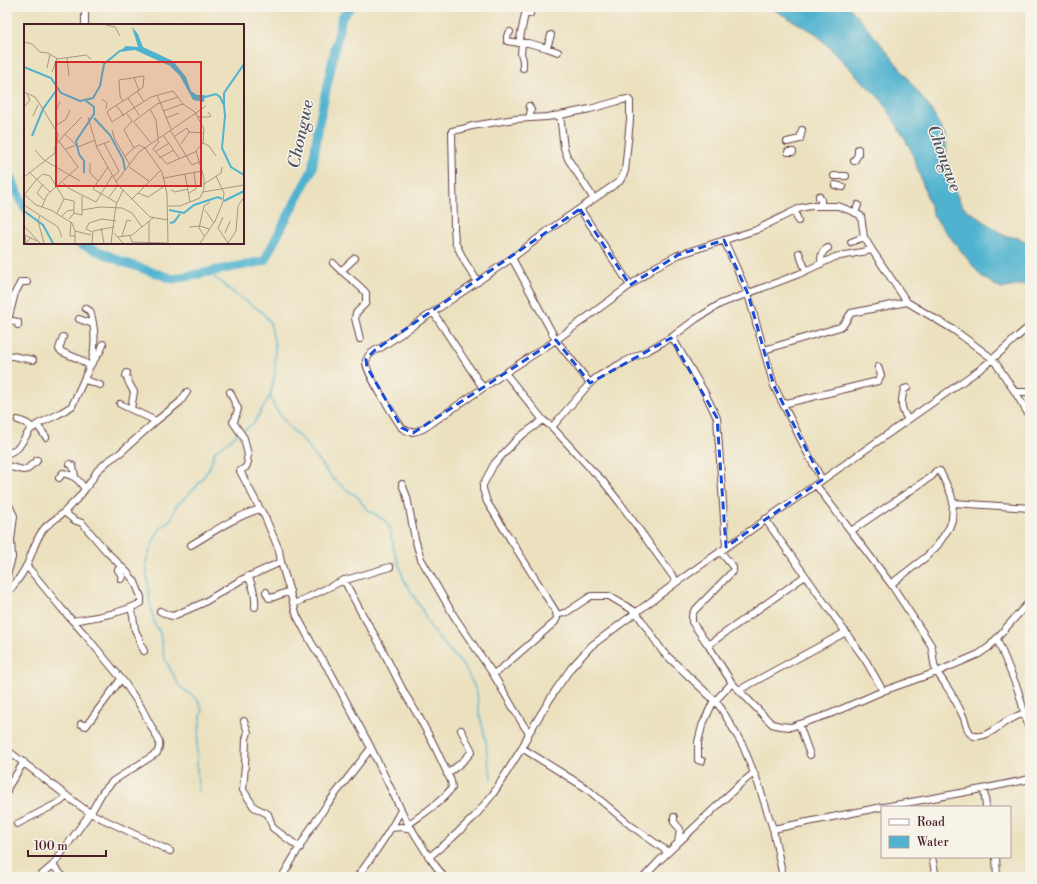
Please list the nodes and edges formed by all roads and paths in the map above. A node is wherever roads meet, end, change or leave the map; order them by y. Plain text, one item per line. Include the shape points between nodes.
1 (85, 7) edge
2 (530, 14) dead end
3 (86, 24) edge
4 (510, 32) dead end
5 (551, 35) dead end
6 (521, 43) junction
7 (547, 48) junction
8 (558, 52) dead end
9 (523, 68) dead end
10 (529, 106) dead end
11 (560, 115) junction
12 (529, 118) junction
13 (802, 130) dead end
14 (787, 142) dead end
15 (858, 149) dead end
16 (847, 164) dead end
17 (834, 176) dead end
18 (846, 176) dead end
19 (835, 186) dead end
20 (843, 187) dead end
21 (819, 196) dead end
22 (594, 199) junction
23 (858, 205) dead end
24 (821, 206) junction
25 (580, 209) junction
26 (795, 211) junction
27 (854, 213) junction
28 (798, 221) dead end
29 (864, 237) junction
30 (724, 240) junction
31 (851, 242) dead end
32 (828, 248) dead end
33 (872, 250) junction
34 (799, 253) dead end
35 (356, 258) dead end
36 (512, 258) junction
37 (333, 263) dead end
38 (821, 264) junction
39 (341, 271) junction
40 (806, 271) junction
41 (27, 282) dead end
42 (478, 282) junction
43 (630, 285) junction
44 (748, 294) junction
45 (907, 302) junction
46 (85, 308) dead end
47 (433, 312) junction
48 (79, 320) dead end
49 (7, 322) edge
50 (18, 324) dead end
51 (93, 324) junction
52 (1030, 326) edge
53 (63, 337) dead end
54 (672, 337) junction
55 (360, 339) dead end
56 (556, 340) junction
57 (103, 344) dead end
58 (764, 350) junction
59 (7, 355) edge
60 (33, 360) dead end
61 (993, 360) junction
62 (91, 365) junction
63 (878, 367) dead end
64 (127, 372) dead end
65 (505, 373) junction
66 (85, 380) junction
67 (590, 383) junction
68 (100, 385) dead end
69 (483, 388) junction
70 (907, 388) dead end
71 (187, 392) dead end
72 (230, 392) dead end
73 (1015, 392) junction
74 (1030, 392) edge
75 (120, 404) dead end
76 (783, 404) junction
77 (131, 410) junction
78 (1030, 417) edge
79 (18, 420) dead end
80 (542, 420) junction
81 (908, 420) junction
82 (156, 421) junction
83 (35, 426) junction
84 (552, 427) junction
85 (46, 437) dead end
86 (7, 454) edge
87 (37, 460) dead end
88 (70, 464) dead end
89 (7, 466) edge
90 (75, 476) junction
91 (59, 478) dead end
92 (822, 480) junction
93 (402, 484) dead end
94 (816, 484) junction
95 (85, 488) junction
96 (7, 501) edge
97 (953, 503) junction
98 (1030, 508) edge
99 (260, 509) junction
100 (64, 512) junction
101 (765, 519) junction
102 (851, 531) junction
103 (191, 545) dead end
104 (726, 547) junction
105 (720, 551) junction
106 (281, 562) junction
107 (26, 566) junction
108 (122, 567) junction
109 (390, 567) dead end
110 (7, 574) edge
111 (248, 576) junction
112 (805, 576) junction
113 (121, 579) dead end
114 (344, 580) junction
115 (677, 582) junction
116 (891, 584) junction
117 (12, 588) junction
118 (290, 591) junction
119 (266, 592) dead end
120 (7, 593) edge
121 (1030, 601) edge
122 (294, 604) junction
123 (255, 607) dead end
124 (131, 608) junction
125 (160, 611) dead end
126 (636, 612) junction
127 (557, 615) junction
128 (73, 621) junction
129 (846, 632) junction
130 (997, 639) junction
131 (708, 645) junction
132 (144, 651) dead end
133 (937, 672) junction
134 (493, 674) junction
135 (121, 679) junction
136 (732, 683) junction
137 (739, 690) junction
138 (883, 691) junction
139 (714, 700) junction
140 (1024, 713) junction
141 (244, 722) dead end
142 (81, 724) dead end
143 (799, 724) junction
144 (1029, 726) edge
145 (461, 730) dead end
146 (529, 733) junction
147 (1030, 733) edge
148 (370, 748) junction
149 (522, 748) junction
150 (7, 750) edge
151 (810, 755) dead end
152 (24, 762) junction
153 (702, 762) dead end
154 (754, 773) junction
155 (447, 774) junction
156 (1030, 779) edge
157 (984, 789) junction
158 (7, 791) edge
159 (67, 796) junction
160 (922, 800) junction
161 (889, 806) edge
162 (923, 806) edge
163 (986, 806) edge
164 (881, 807) edge
165 (401, 810) junction
166 (90, 812) junction
167 (674, 817) dead end
168 (17, 824) dead end
169 (410, 827) junction
170 (391, 828) junction
171 (773, 829) junction
172 (678, 843) junction
173 (300, 848) junction
174 (170, 851) dead end
175 (668, 852) junction
176 (429, 857) junction
177 (932, 858) edge
178 (996, 858) edge
179 (53, 865) junction
180 (39, 877) edge
181 (63, 877) edge
182 (282, 877) edge
183 (357, 877) edge
184 (443, 877) edge
185 (644, 877) edge
186 (783, 877) edge
187 (936, 877) edge
188 (997, 877) edge

1 - 3 street
2 - 6 street via 525,14
4 - 6 street via 507,41
5 - 7 street
6 - 7 street
6 - 9 street
7 - 8 street
10 - 12 street
11 - 12 street
11 - 22 street via 568,159
11 - 22 street via 622,100 630,101 624,174 620,181
12 - 42 street via 452,131 455,242
13 - 14 street via 800,139
15 - 16 street via 856,161
17 - 18 street
19 - 20 street
21 - 24 street
22 - 25 street
23 - 27 street
24 - 26 street via 810,206
24 - 27 street via 838,206
25 - 36 street
25 - 43 street
26 - 28 street
26 - 30 street via 756,230
27 - 29 street via 861,216
29 - 31 street
29 - 33 street
30 - 43 street via 678,255 655,267
30 - 44 street
32 - 38 street via 821,256
33 - 38 street via 836,257
33 - 45 street
34 - 40 street
35 - 39 street
36 - 42 street
36 - 56 street
37 - 39 street
38 - 40 street
39 - 55 street via 366,293 366,303 356,312 355,318
40 - 44 street
41 - 49 street via 21,282 15,293
42 - 47 street
43 - 56 street
44 - 54 street via 720,304
44 - 58 street
45 - 58 street via 851,314 840,327
45 - 61 street via 954,330
46 - 51 street via 90,310
47 - 69 street
47 - 69 street via 375,350 366,360 375,383 402,428 413,433 423,429
48 - 51 street
49 - 50 street
51 - 62 street
52 - 61 street
53 - 62 street via 59,349 62,352
54 - 67 street
54 - 104 street via 717,418
56 - 65 street
56 - 67 street
57 - 62 street
58 - 76 street via 774,386
59 - 60 street
61 - 73 street
61 - 81 street
62 - 66 street
63 - 76 street via 882,375 878,381
64 - 77 street via 126,376 134,392
65 - 69 street
65 - 80 street
66 - 68 street
66 - 83 street via 72,406
67 - 84 street
70 - 81 street via 904,389 901,402
71 - 82 street via 180,402
72 - 99 street via 238,409 233,422 244,438 248,455 246,467 240,471
73 - 74 street
73 - 78 street
75 - 77 street
76 - 92 street
77 - 82 street
79 - 83 street
80 - 84 street
80 - 127 street via 518,438 494,464 483,488 488,502
81 - 92 street
82 - 95 street via 103,466
83 - 85 street
83 - 86 street via 18,448
84 - 115 street via 602,480
87 - 89 street via 28,469 23,470
88 - 90 street
90 - 91 street via 63,473
90 - 95 street
92 - 94 street
93 - 134 street via 421,559 454,616
94 - 101 street
94 - 102 street
95 - 100 street
96 - 110 street via 14,516 12,558
97 - 98 street
97 - 102 street via 940,471 936,471
97 - 116 street via 952,520 937,546
99 - 103 street via 238,518
99 - 106 street via 279,550
100 - 107 street via 42,531
100 - 108 street via 82,523
101 - 104 street
101 - 112 street
102 - 116 street
104 - 105 street
105 - 115 street
105 - 131 street via 733,567 733,571 697,607 692,616 692,622
106 - 111 street
106 - 118 street
107 - 117 street
107 - 128 street
108 - 113 street via 118,570
108 - 124 street via 135,582 141,597 141,603
109 - 114 street
110 - 117 street
111 - 123 street via 254,587
111 - 125 street via 203,603 173,616
112 - 129 street
112 - 131 street
114 - 122 street
114 - 155 street via 434,745
115 - 126 street
116 - 133 street via 931,645
117 - 120 street
118 - 119 street via 269,598
118 - 122 street
121 - 130 street
122 - 148 street via 297,616
124 - 128 street
124 - 132 street via 135,630
126 - 127 street via 609,596 590,596 567,612
126 - 139 street via 663,652
126 - 146 street via 591,646 571,668
127 - 134 street via 555,622
128 - 135 street
129 - 137 street
129 - 138 street
130 - 133 street via 979,654
130 - 140 street via 1018,690
131 - 136 street
133 - 138 street
133 - 140 street via 972,735 985,735
134 - 146 street
135 - 142 street via 86,726
135 - 166 street via 159,741 159,748 157,753 113,781
136 - 137 street
136 - 139 street
137 - 143 street via 772,724
138 - 143 street via 830,714
139 - 153 street via 698,742 698,760
139 - 154 street via 743,746
140 - 144 street
141 - 173 street via 248,732 243,790 254,807 268,814 273,828
143 - 151 street
144 - 147 street
145 - 155 street via 472,751
146 - 149 street
148 - 165 street
148 - 173 street via 326,806
149 - 175 street via 586,788 630,825
149 - 176 street via 493,794 475,816
150 - 152 street
152 - 158 street
152 - 159 street
154 - 171 street
154 - 172 street
155 - 169 street via 452,788
156 - 157 street
157 - 160 street
157 - 163 street
159 - 166 street
159 - 168 street
160 - 161 street
160 - 162 street
164 - 171 street
165 - 169 street
165 - 170 street
166 - 174 street
166 - 179 street
167 - 172 street via 674,822 680,829
169 - 170 street
169 - 176 street
170 - 183 street
171 - 186 street
172 - 175 street
173 - 182 street
175 - 185 street
176 - 184 street
177 - 187 street
178 - 188 street
179 - 180 street
179 - 181 street

